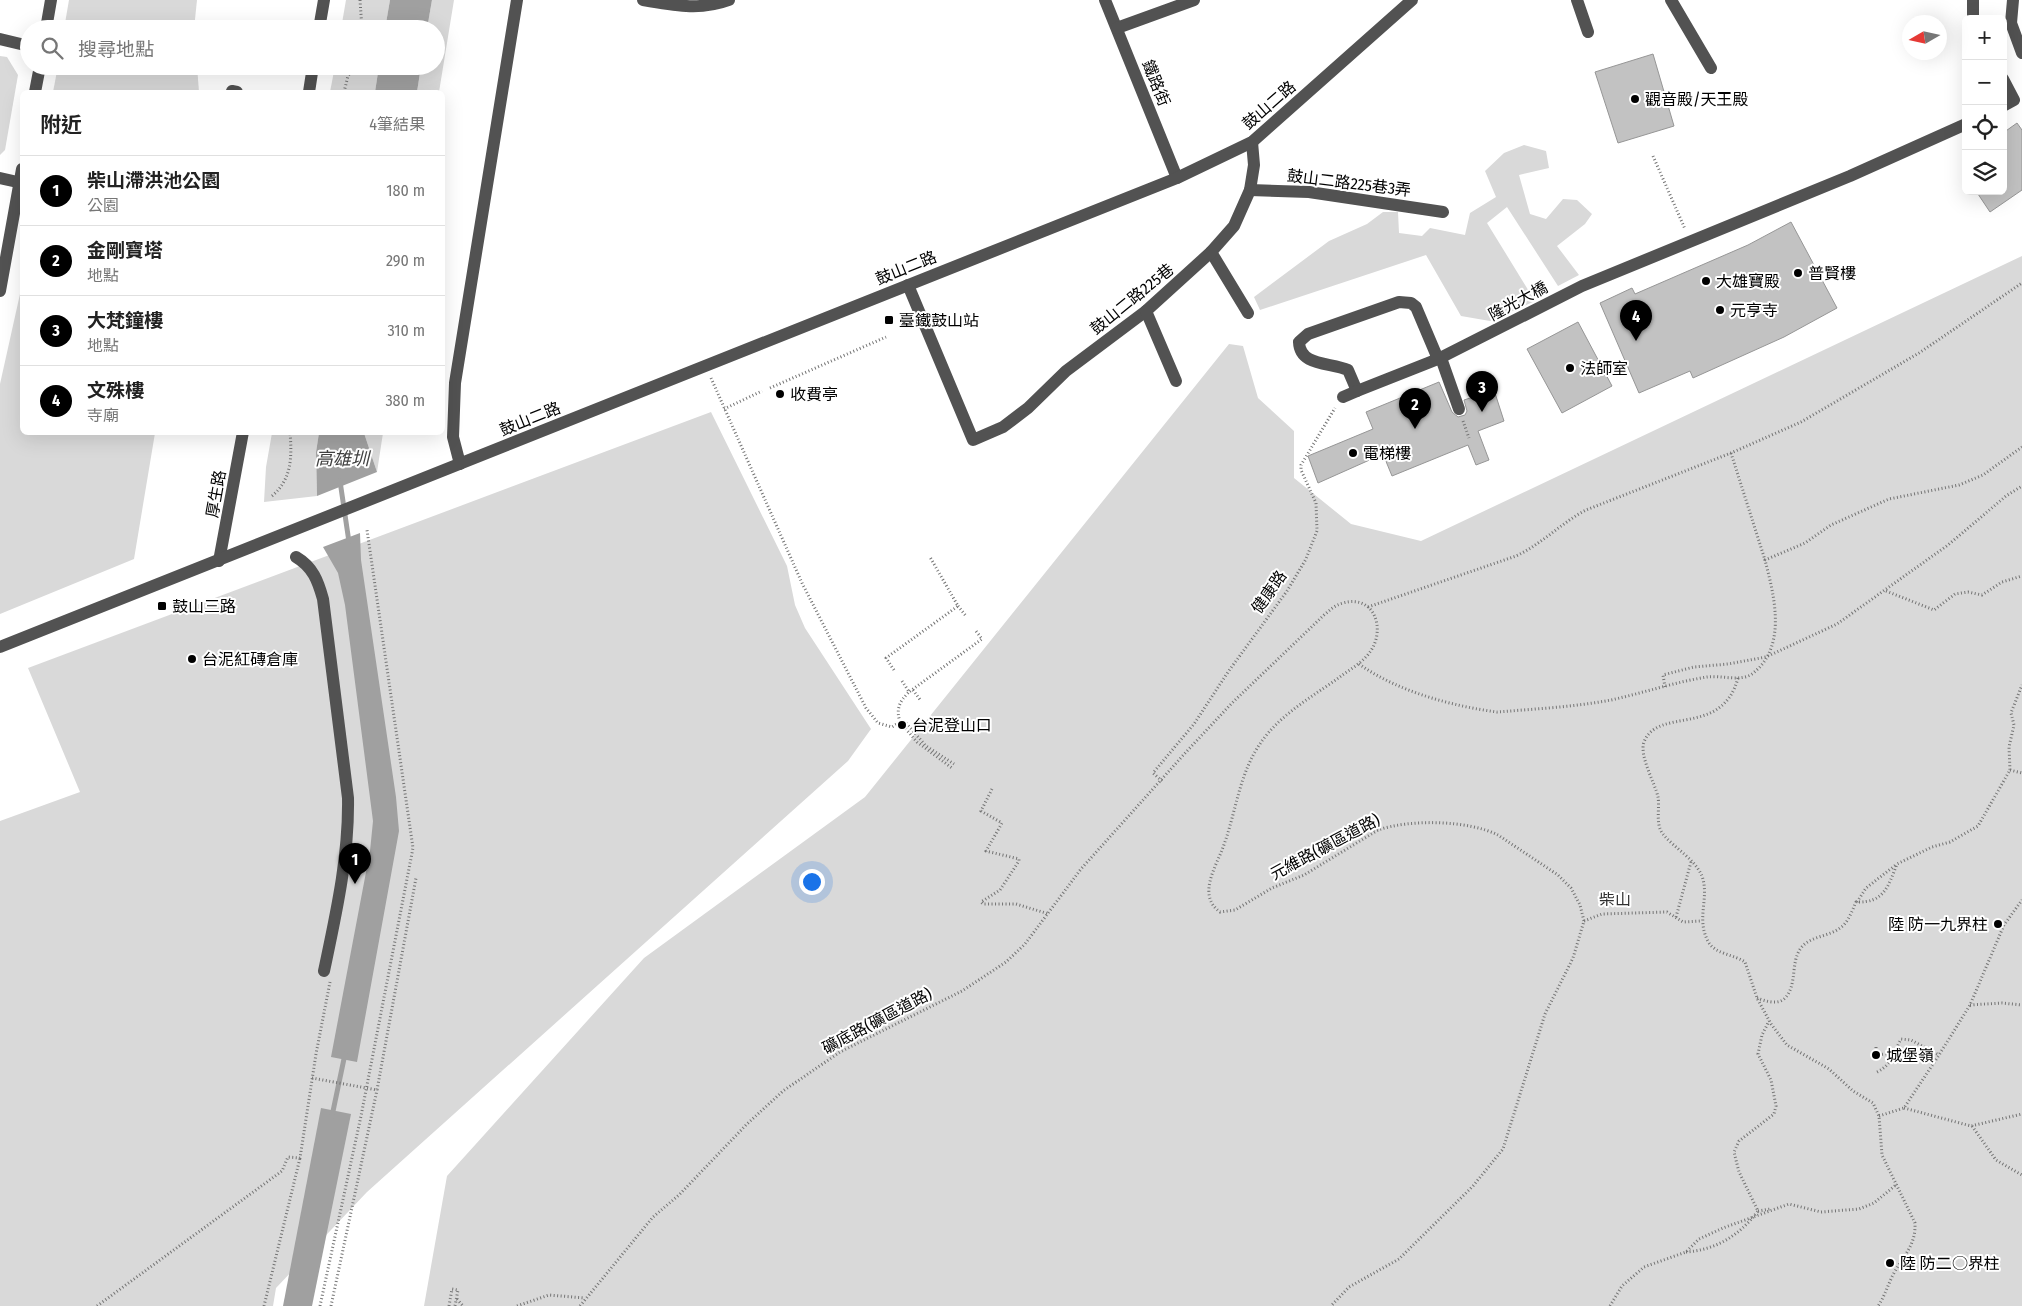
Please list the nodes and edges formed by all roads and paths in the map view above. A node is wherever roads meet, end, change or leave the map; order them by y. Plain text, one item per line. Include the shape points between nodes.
1 (51, 0) edge
2 (324, 0) edge
3 (360, 0) edge
4 (517, 0) edge
5 (643, 0) edge
6 (729, 0) edge
7 (1105, 0) edge
8 (1194, 0) edge
9 (1412, 0) edge
10 (1577, 0) edge
11 (1973, 0) edge
12 (2013, 0) edge
13 (1674, 1) edge
14 (1973, 15) edge
15 (48, 20) edge
16 (321, 20) edge
17 (361, 20) edge
18 (1116, 28) junction
19 (1588, 32) dead end
20 (0, 40) edge
21 (20, 44) edge
22 (2022, 52) edge
23 (1711, 68) dead end
24 (39, 75) edge
25 (311, 75) edge
26 (349, 75) edge
27 (2007, 89) edge
28 (36, 90) edge
29 (308, 90) edge
30 (344, 90) edge
31 (2013, 103) edge
32 (1962, 126) edge
33 (1252, 142) junction
34 (1653, 156) dead end
35 (0, 178) edge
36 (1177, 178) junction
37 (20, 182) edge
38 (20, 187) edge
39 (1250, 190) junction
40 (1443, 212) dead end
41 (1691, 242) junction
42 (1211, 252) junction
43 (2022, 283) edge
44 (908, 284) junction
45 (0, 291) edge
46 (1146, 311) junction
47 (1248, 314) dead end
48 (886, 337) dead end
49 (1440, 358) junction
50 (709, 374) dead end
51 (1176, 381) dead end
52 (770, 388) dead end
53 (1357, 390) junction
54 (762, 391) dead end
55 (1342, 397) joint
56 (1459, 408) dead end
57 (724, 409) junction
58 (242, 435) edge
59 (290, 435) edge
60 (2022, 447) edge
61 (1731, 453) junction
62 (460, 464) junction
63 (2022, 486) edge
64 (272, 496) dead end
65 (367, 530) dead end
66 (296, 557) dead end
67 (930, 557) dead end
68 (219, 560) junction
69 (1765, 560) junction
70 (2022, 576) edge
71 (1886, 591) junction
72 (958, 606) junction
73 (1368, 608) junction
74 (966, 616) dead end
75 (976, 631) dead end
76 (0, 647) edge
77 (1766, 657) junction
78 (1359, 664) junction
79 (894, 670) dead end
80 (1738, 678) junction
81 (902, 681) dead end
82 (2022, 684) edge
83 (1665, 687) junction
84 (913, 690) junction
85 (909, 692) junction
86 (921, 701) dead end
87 (900, 722) junction
88 (906, 723) dead end
89 (2010, 770) junction
90 (2022, 773) edge
91 (1162, 780) junction
92 (992, 789) dead end
93 (1361, 824) dead end
94 (1378, 830) junction
95 (1691, 862) junction
96 (1897, 864) junction
97 (416, 878) dead end
98 (2022, 900) edge
99 (1856, 902) junction
100 (1049, 914) junction
101 (1676, 917) junction
102 (1584, 921) junction
103 (1701, 921) junction
104 (324, 972) dead end
105 (1757, 998) junction
106 (1970, 1005) junction
107 (2022, 1005) edge
108 (1769, 1021) junction
109 (1876, 1046) dead end
110 (1895, 1053) junction
111 (1939, 1055) junction
112 (1877, 1072) dead end
113 (377, 1090) junction
114 (1904, 1108) junction
115 (2022, 1114) edge
116 (1879, 1116) junction
117 (1972, 1126) junction
118 (300, 1158) junction
119 (2022, 1175) edge
120 (1897, 1184) junction
121 (1774, 1208) junction
122 (1758, 1211) junction
123 (1753, 1218) junction
124 (1686, 1252) junction
125 (457, 1298) junction
126 (585, 1298) junction
127 (97, 1306) edge
128 (264, 1306) edge
129 (320, 1306) edge
130 (331, 1306) edge
131 (449, 1306) edge
132 (455, 1306) edge
133 (463, 1306) edge
134 (517, 1306) edge
135 (580, 1306) edge
136 (1331, 1306) edge
137 (1610, 1306) edge
138 (1878, 1306) edge

1 - 15 street
2 - 16 street
3 - 17 path
4 - 62 street via 455,383 453,437
5 - 6 street via 686,7 713,6
7 - 18 street, 鐵路街
8 - 18 street
9 - 33 street, 鼓山二路
10 - 19 street
11 - 14 street
12 - 22 street via 2011,23
13 - 23 street
18 - 36 street, 鐵路街
20 - 21 street
24 - 28 street
25 - 29 street
26 - 30 path
27 - 31 street
32 - 41 street, 隆光大橋
33 - 36 street, 鼓山二路
33 - 39 street, 鼓山二路225巷 via 1254,165
34 - 41 path
35 - 37 street
36 - 44 street, 鼓山二路
38 - 45 street
39 - 40 street, 鼓山二路225巷3弄 via 1309,192
39 - 42 street, 鼓山二路225巷 via 1234,226
41 - 49 street, 隆光大橋 via 1582,286
42 - 46 street, 鼓山二路225巷
42 - 47 street
43 - 61 path via 1875,380 1801,422
44 - 46 street, 鼓山二路225巷 via 973,440 1003,427 1066,371
44 - 62 street, 鼓山二路
46 - 51 street
48 - 52 path
49 - 53 street, 隆光大橋
49 - 53 street via 1416,307 1406,302 1392,302 1301,339 1299,346 1304,356 1346,368
49 - 56 street
50 - 57 path
53 - 55 street, 隆光大橋
54 - 57 path
55 - 91 path, 健康路 via 1301,465 1316,503 1317,531 1306,559 1194,724 1152,773
57 - 87 path via 802,583 866,708 882,726 892,727
58 - 68 street, 厚生路
59 - 64 path via 288,474 281,488
60 - 69 path via 1983,475 1959,485 1889,499
61 - 69 path
61 - 73 path via 1581,513 1533,548 1516,556
62 - 68 street, 鼓山二路
63 - 71 path
65 - 129 path via 413,848 363,1108
66 - 104 street via 313,572 323,599 348,798 345,865
67 - 72 path
68 - 76 street
69 - 77 path via 1776,619
70 - 71 path via 2002,582 1979,595 1968,592 1956,594 1934,610
71 - 77 path via 1837,624
72 - 74 path
72 - 79 path via 886,658
73 - 78 path, 元維路(礦區道路) via 1377,622 1378,638
73 - 91 path via 1361,603 1344,603 1324,615 1232,703
75 - 84 path via 982,639
77 - 80 path via 1751,674
77 - 83 path via 1694,667 1663,675
78 - 83 path via 1383,680 1421,694 1497,712 1608,700
78 - 94 path, 元維路(礦區道路) via 1286,716 1258,747 1239,784 1225,842 1210,879 1208,889 1214,908 1225,912 1240,908 1272,888 1304,875
80 - 83 path via 1708,677
80 - 95 path via 1732,696 1718,711 1659,728 1644,741 1643,752 1658,796 1662,833
81 - 85 path
82 - 89 path via 2012,708 2014,726
84 - 85 path
84 - 86 path
85 - 87 path via 898,708
87 - 88 path via 917,742 953,766 926,746
89 - 90 path
89 - 96 path via 1987,813 1972,831
91 - 100 path, 礦底路(礦區道路) via 1081,869
92 - 100 path via 981,811 1002,823 986,852 1019,859 1019,862 1000,890 981,902 1016,904
93 - 94 path
94 - 102 path, 元維路(礦區道路) via 1411,824 1461,824 1488,830 1558,875 1571,888
95 - 101 path
95 - 103 path via 1702,878
96 - 99 path via 1866,888
96 - 99 path via 1889,884 1878,898 1872,902
97 - 113 path
98 - 106 path via 2004,925
99 - 105 path via 1846,923 1839,929 1802,946 1792,986 1783,999 1767,1002
100 - 126 path, 礦底路(礦區道路) via 1006,962 962,991 840,1052 783,1091 653,1217
101 - 102 path via 1667,912 1640,912 1602,914
101 - 103 path via 1684,922
102 - 136 path via 1573,958 1552,998 1534,1044 1521,1097 1503,1149 1460,1200 1399,1259 1349,1287
103 - 105 path via 1710,945 1746,962
105 - 108 path
106 - 107 path
106 - 111 path
108 - 116 path via 1787,1045 1829,1069 1853,1091 1873,1103
108 - 122 path via 1758,1054 1771,1080 1776,1106 1774,1114 1740,1141 1734,1152
109 - 110 path via 1876,1055
110 - 111 path via 1901,1039 1905,1038
110 - 112 path via 1892,1061
111 - 114 path
113 - 118 path via 312,1078
113 - 130 path
114 - 116 path
114 - 117 path
115 - 117 path
116 - 120 path via 1882,1155
117 - 119 path via 1996,1160
118 - 127 path via 288,1157 282,1171
118 - 128 path
120 - 121 path via 1874,1203 1851,1211 1821,1212 1789,1204
120 - 138 path via 1915,1223 1916,1234 1912,1247 1894,1272
121 - 122 path
121 - 123 path
122 - 123 path
123 - 124 path via 1698,1238
123 - 124 path via 1731,1238
124 - 137 path via 1644,1267 1622,1286
125 - 131 path via 458,1290 452,1289
125 - 132 path
125 - 133 path
126 - 134 path via 549,1295
126 - 135 path, 礦底路(礦區道路)

